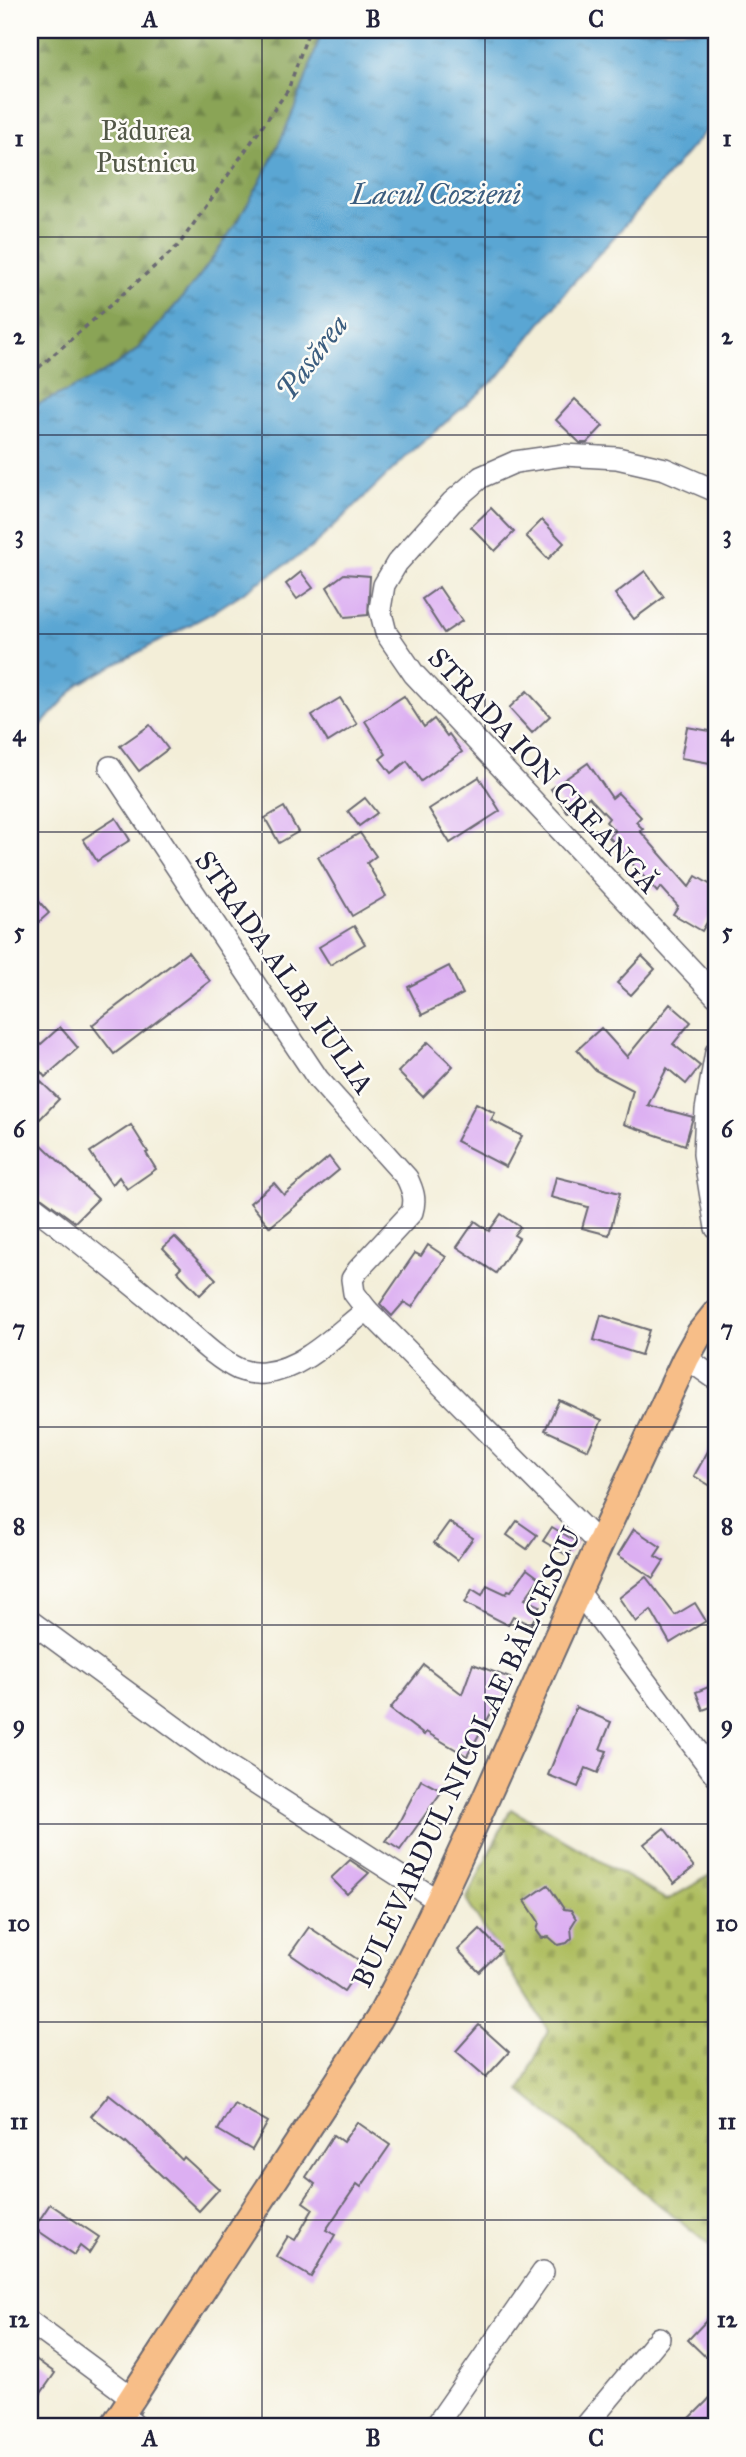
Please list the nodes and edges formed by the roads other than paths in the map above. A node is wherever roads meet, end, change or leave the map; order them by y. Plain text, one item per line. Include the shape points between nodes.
1 (716, 491) edge
2 (110, 767) dead end
3 (716, 996) edge
4 (716, 1052) edge
5 (30, 1204) edge
6 (716, 1228) edge
7 (367, 1310) junction
8 (716, 1313) edge
9 (686, 1358) junction
10 (716, 1379) edge
11 (599, 1544) junction
12 (578, 1591) junction
13 (30, 1621) edge
14 (716, 1776) edge
15 (440, 1902) junction
16 (543, 2272) dead end
17 (30, 2323) edge
18 (659, 2338) dead end
19 (127, 2417) edge
20 (435, 2427) edge
21 (585, 2427) edge

1 - 3 street, STRADA ION CREANGĂ via 665,469 617,458 564,455 514,462 481,477 452,502 397,563 384,585 380,609 387,633 414,674
2 - 7 street, STRADA ALBA IULIA via 318,1079 413,1190 412,1212 352,1279 354,1293
4 - 6 street via 704,1154
5 - 7 street via 211,1350 248,1373 276,1370 311,1354
7 - 11 street, STRADA ALBA IULIA
8 - 9 main road, BULEVARDUL NICOLAE BĂLCESCU
9 - 10 street
9 - 11 main road, BULEVARDUL NICOLAE BĂLCESCU
11 - 12 main road, BULEVARDUL NICOLAE BĂLCESCU
12 - 14 street
12 - 15 main road, BULEVARDUL NICOLAE BĂLCESCU
13 - 15 street via 225,1764
15 - 19 main road, BULEVARDUL NICOLAE BĂLCESCU via 379,2019
16 - 20 street
17 - 19 street
18 - 21 street

